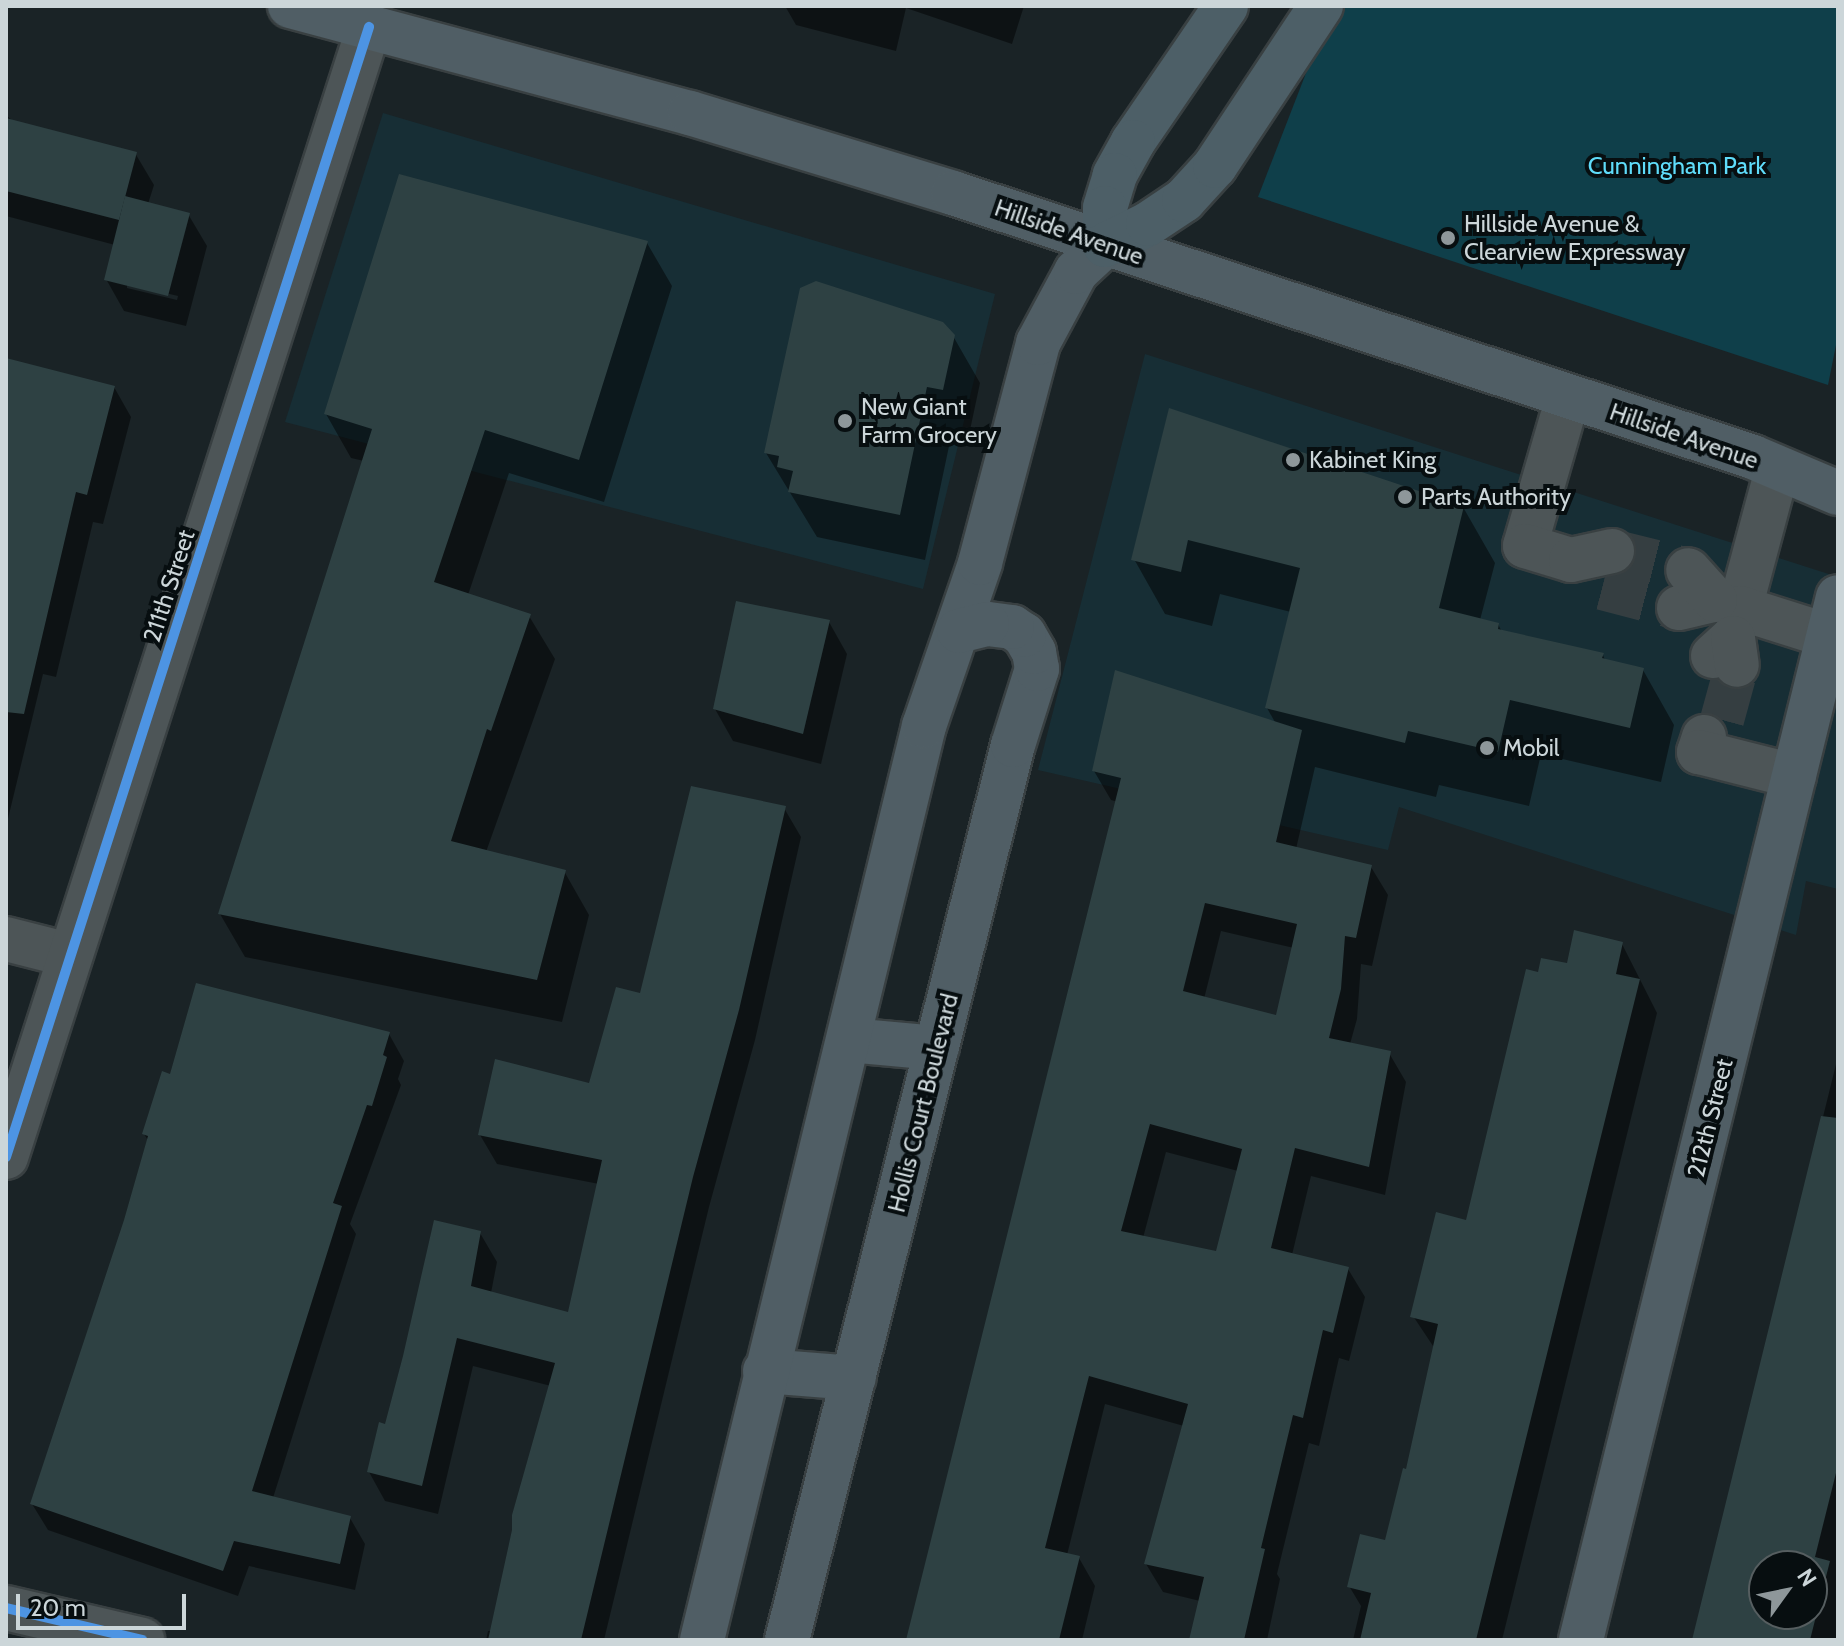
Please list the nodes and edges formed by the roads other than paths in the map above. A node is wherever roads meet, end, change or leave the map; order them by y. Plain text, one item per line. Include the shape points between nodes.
1 (290, 6) edge
2 (1226, 6) edge
3 (1321, 6) edge
4 (369, 27) junction
5 (1105, 245) junction
6 (1568, 397) junction
7 (1777, 470) junction
8 (1838, 493) edge
9 (1595, 566) tunnel mouth
10 (1833, 616) edge
11 (959, 631) junction
12 (1708, 722) tunnel mouth
13 (1794, 776) junction
14 (6, 939) edge
15 (69, 955) junction
16 (849, 1040) junction
17 (937, 1048) junction
18 (6, 1157) edge
19 (765, 1371) junction
20 (854, 1378) junction
21 (6, 1608) edge
22 (142, 1640) edge
23 (702, 1640) edge
24 (787, 1640) edge
25 (1581, 1640) edge

1 - 4 main road, Hillside Avenue
2 - 5 highway via 1115,175 1105,208
3 - 5 highway via 1215,166 1184,200
4 - 5 main road, Hillside Avenue via 744,128
4 - 15 street, 211th Street
5 - 6 main road, Hillside Avenue
5 - 11 main road via 1076,272 1038,343
6 - 7 main road, Hillside Avenue via 1753,457
6 - 9 street via 1525,546
7 - 8 main road, Hillside Avenue
7 - 10 street via 1715,621
10 - 13 main road, 212th Street
11 - 16 main road via 924,726
11 - 17 main road, Hollis Court Boulevard via 987,624 1012,627 1024,635 1037,669
12 - 13 street via 1699,752
13 - 25 main road, 212th Street
14 - 15 street
15 - 18 street, 211th Street
16 - 17 main road
16 - 19 main road
17 - 20 main road, Hollis Court Boulevard
19 - 20 main road
19 - 23 main road
20 - 24 main road, Hollis Court Boulevard
21 - 22 street

